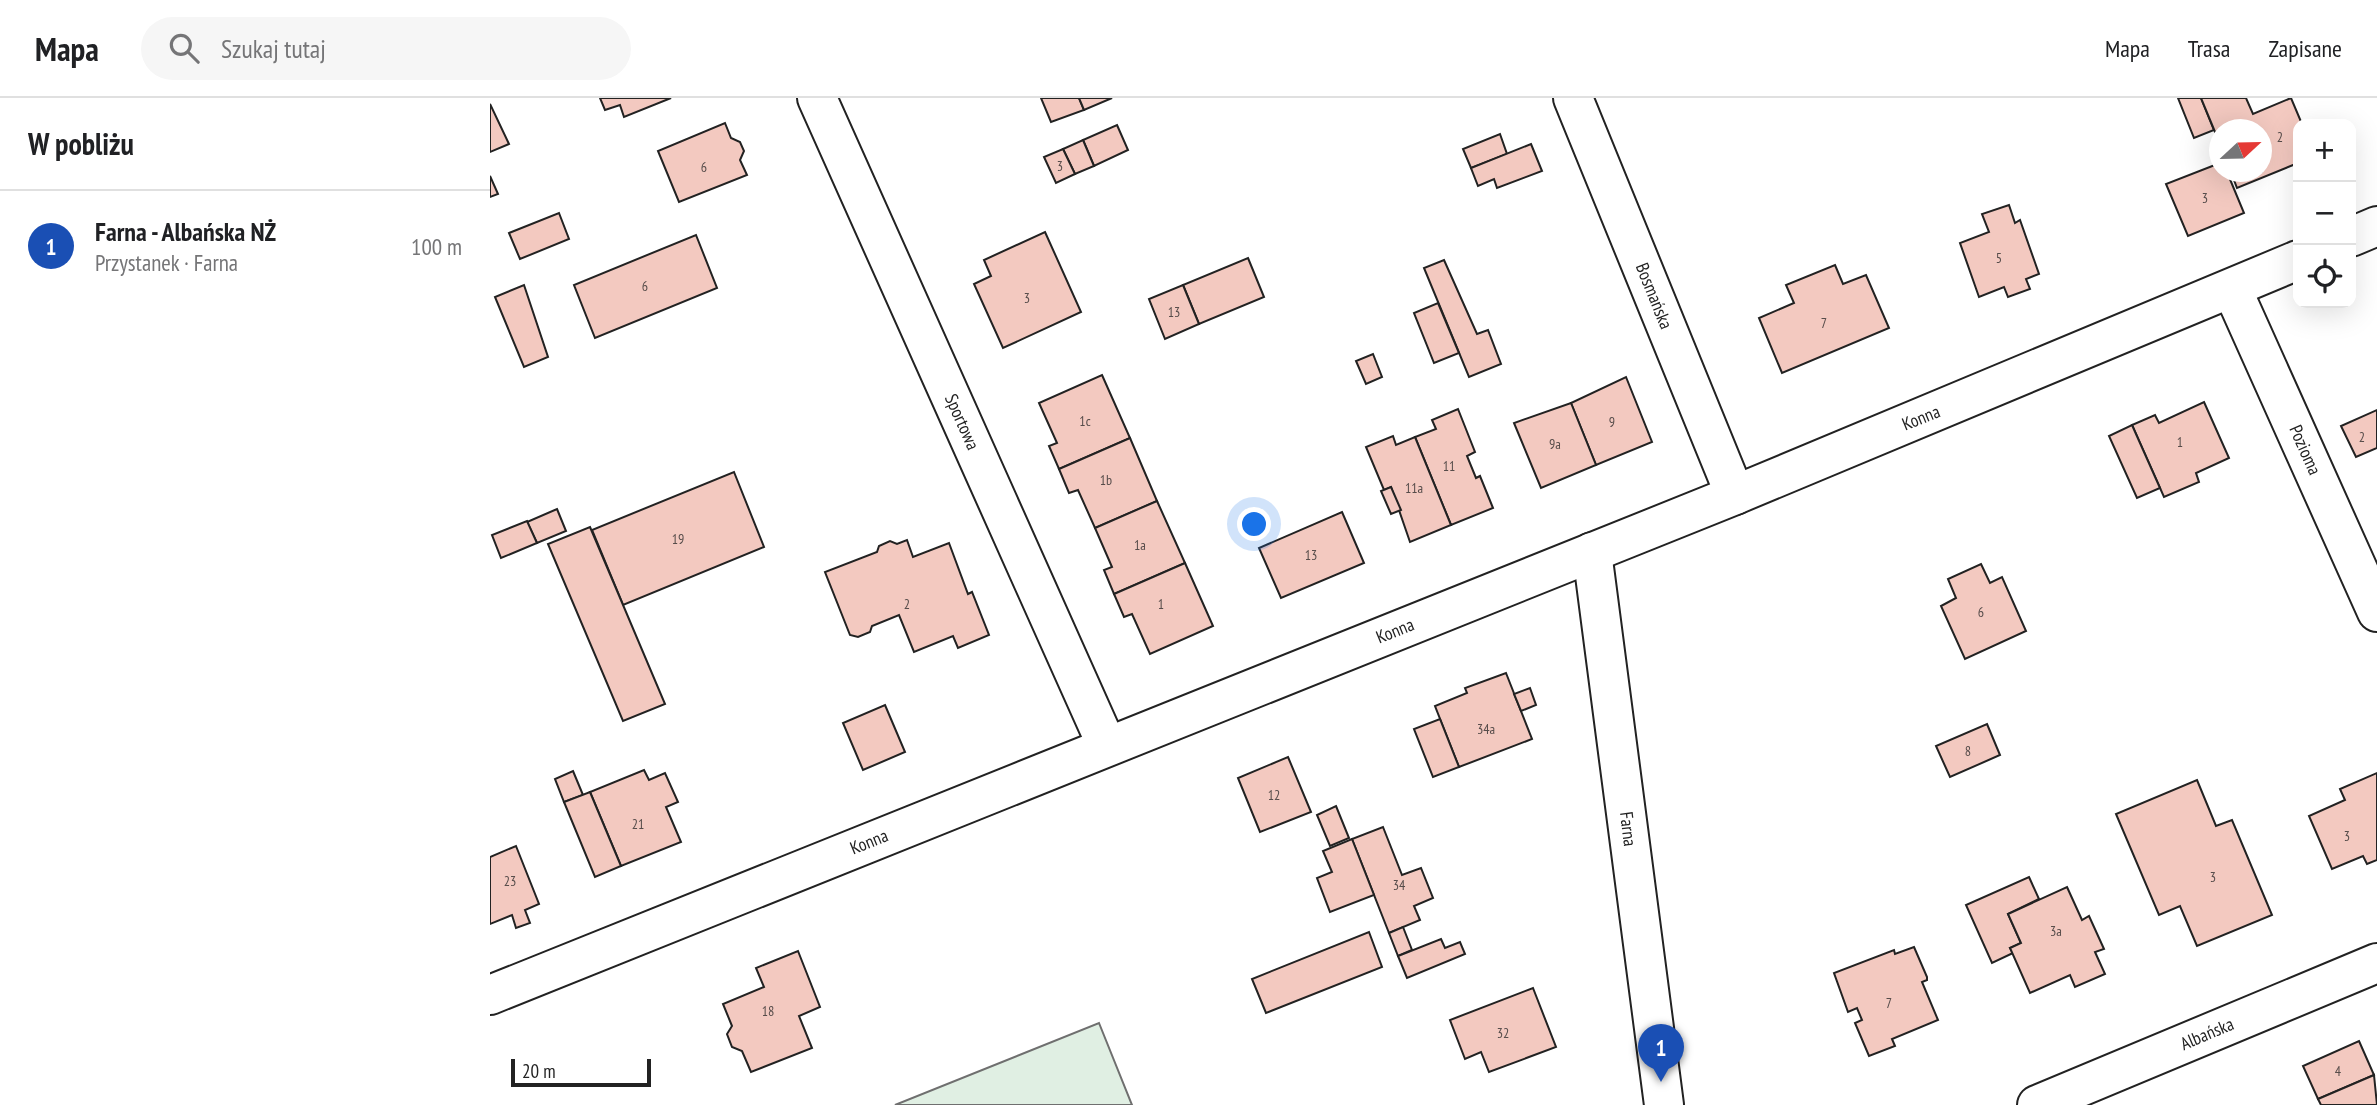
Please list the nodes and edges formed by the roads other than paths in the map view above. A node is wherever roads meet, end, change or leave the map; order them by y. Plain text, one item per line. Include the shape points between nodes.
1 (817, 98) edge
2 (1573, 98) edge
3 (2377, 226) edge
4 (2356, 235) edge
5 (2293, 262) edge
6 (2232, 289) junction
7 (1735, 495) junction
8 (1592, 552) junction
9 (2377, 612) edge
10 (1107, 746) junction
11 (2377, 963) edge
12 (490, 995) edge
13 (1664, 1105) edge
14 (2037, 1105) edge

1 - 10 street, Sportowa
2 - 7 street, Bosmańska
3 - 4 street
5 - 6 street, Konna
6 - 7 street, Konna
6 - 9 street, Pozioma
7 - 8 street, Konna
8 - 10 street, Konna
8 - 13 street, Farna
10 - 12 street, Konna
11 - 14 street, Albańska

